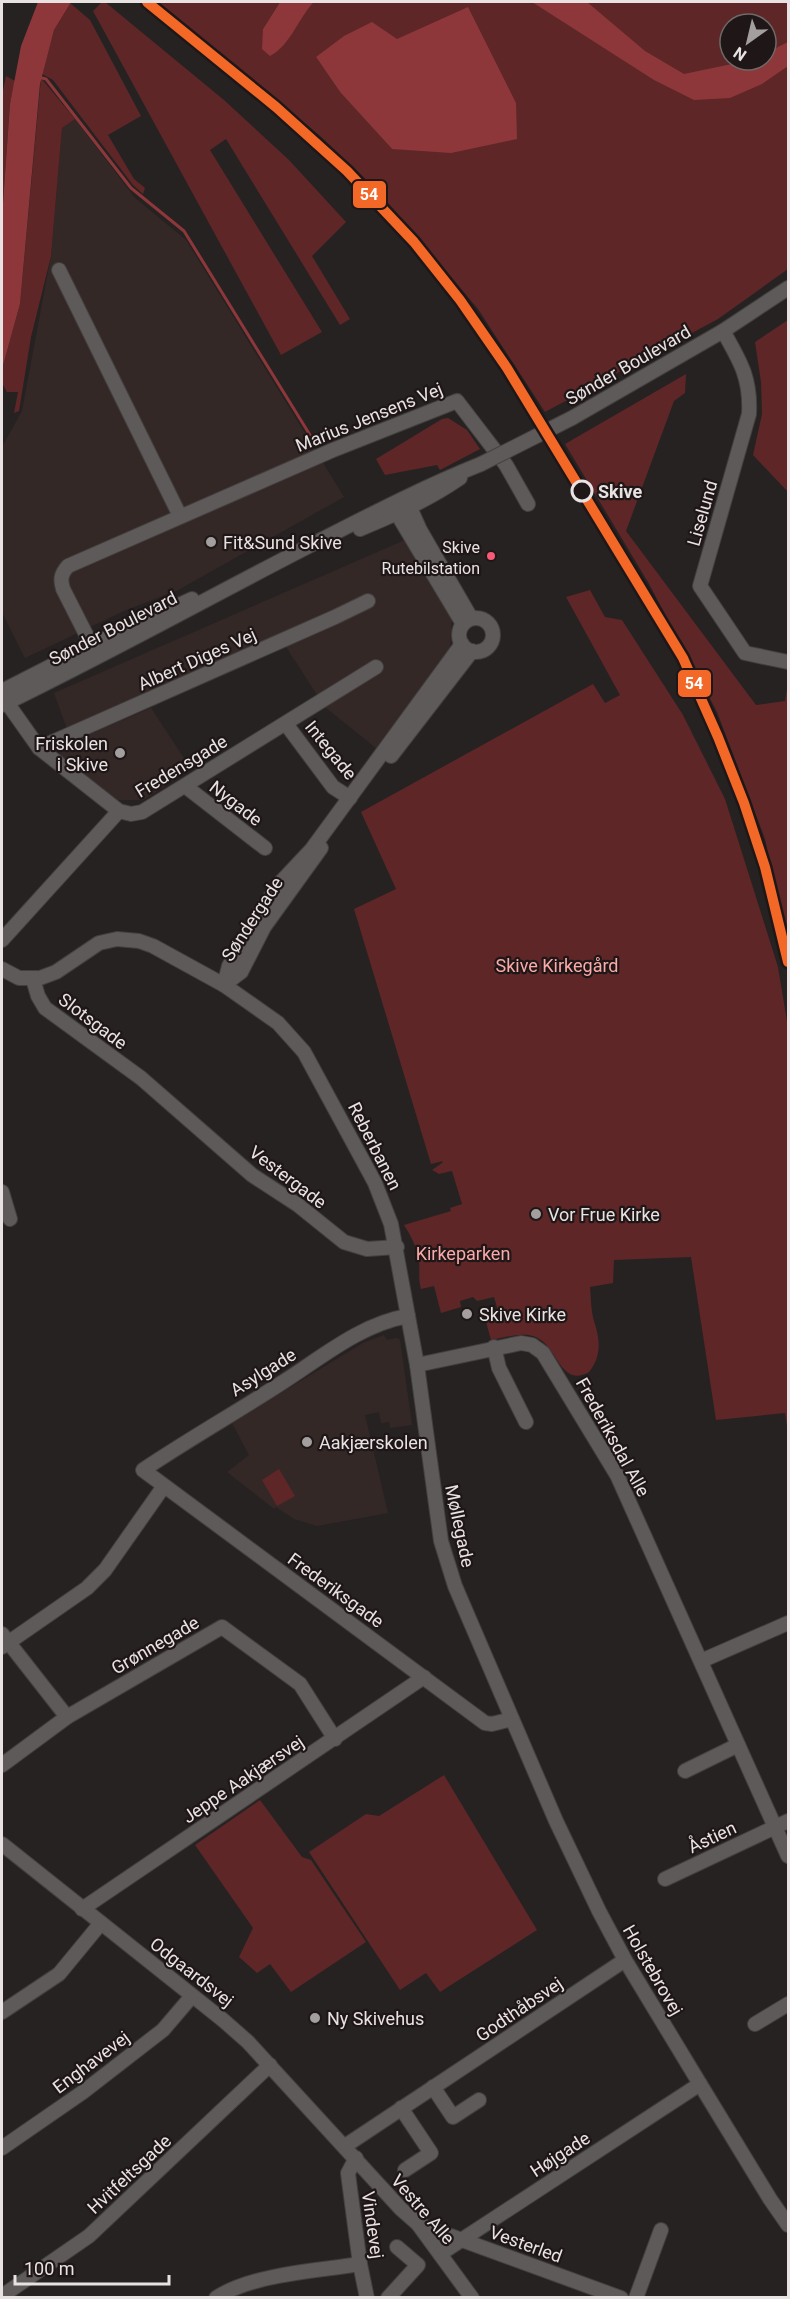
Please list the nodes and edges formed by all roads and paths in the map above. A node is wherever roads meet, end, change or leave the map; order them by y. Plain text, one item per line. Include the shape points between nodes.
1 (59, 270) dead end
2 (789, 288) edge
3 (723, 331) junction
4 (528, 504) dead end
5 (400, 506) junction
6 (180, 516) junction
7 (368, 601) dead end
8 (467, 621) junction
9 (467, 647) junction
10 (95, 651) junction
11 (789, 662) edge
12 (376, 667) dead end
13 (3, 699) edge
14 (286, 723) junction
15 (39, 748) junction
16 (185, 786) junction
17 (350, 798) junction
18 (119, 811) junction
19 (265, 848) dead end
20 (2, 940) edge
21 (2, 969) edge
22 (33, 979) junction
23 (224, 985) junction
24 (172, 1103) joint
25 (2, 1192) edge
26 (10, 1220) dead end
27 (397, 1246) junction
28 (408, 1316) junction
29 (494, 1347) junction
30 (417, 1365) junction
31 (526, 1422) dead end
32 (143, 1470) joint
33 (164, 1486) junction
34 (789, 1623) edge
35 (4, 1641) edge
36 (701, 1661) junction
37 (424, 1677) junction
38 (67, 1717) junction
39 (512, 1719) junction
40 (335, 1739) junction
41 (738, 1745) junction
42 (2, 1765) edge
43 (685, 1771) dead end
44 (782, 1824) edge
45 (2, 1844) edge
46 (789, 1856) edge
47 (665, 1879) dead end
48 (82, 1909) junction
49 (101, 1923) junction
50 (625, 1960) junction
51 (192, 1996) junction
52 (789, 2004) edge
53 (2, 2012) edge
54 (755, 2024) dead end
55 (270, 2065) junction
56 (700, 2084) junction
57 (433, 2087) junction
58 (479, 2100) dead end
59 (401, 2108) junction
60 (345, 2146) junction
61 (2, 2148) edge
62 (356, 2158) junction
63 (405, 2170) dead end
64 (418, 2224) junction
65 (789, 2225) edge
66 (661, 2230) dead end
67 (461, 2240) junction
68 (397, 2247) dead end
69 (440, 2254) junction
70 (360, 2264) junction
71 (2, 2296) edge
72 (222, 2296) edge
73 (367, 2298) edge
74 (388, 2298) edge
75 (472, 2298) edge
76 (621, 2298) edge
77 (636, 2298) edge

1 - 6 street
2 - 3 street, Sønder Boulevard
3 - 5 street, Sønder Boulevard, bridge via 572,418 481,464 433,496
3 - 11 street, Liselund via 747,378 749,414 700,586 745,653
4 - 6 street, Marius Jensens Vej via 506,465 457,401
5 - 8 street
5 - 10 street, Sønder Boulevard via 239,581 172,619
6 - 10 street, Marius Jensens Vej via 82,559 62,572 63,589
7 - 15 street, Albert Diges Vej
8 - 9 street via 459,633
8 - 9 street via 478,618 493,632 487,647 477,651
9 - 17 street, Søndergade
9 - 23 street, Søndergade via 276,909 241,972
10 - 13 street, Sønder Boulevard
12 - 14 street, Fredensgade
13 - 15 street
14 - 16 street, Fredensgade
14 - 17 street, Integade via 333,787
15 - 18 street
16 - 18 street, Fredensgade via 142,812
16 - 19 street, Nygade
17 - 23 street, Søndergade via 260,912 229,966
18 - 20 street, Fredensgade
21 - 22 street via 19,978
22 - 23 street, Reberbanen via 51,975 99,943 125,939 153,946
22 - 24 street, Slotsgade via 45,1008
23 - 27 street, Reberbanen via 278,1023 304,1052 375,1183
24 - 27 street, Vestergade via 252,1175 344,1242 367,1249
25 - 26 street
27 - 28 street, Reberbanen
28 - 30 street, Reberbanen
28 - 32 street, Asylgade via 359,1333
29 - 30 street, Frederiksdal Alle
29 - 31 street via 499,1368
29 - 36 street, Frederiksdal Alle via 526,1344 543,1353 617,1475
30 - 39 street, Møllegade via 427,1452 446,1557
32 - 33 street, Frederiksgade
33 - 35 street via 105,1570 87,1588
33 - 37 street, Frederiksgade
34 - 36 street
35 - 38 street
36 - 41 street, Frederiksdal Alle
37 - 39 street, Frederiksgade via 484,1723
37 - 40 street, Jeppe Aakjærsvej
38 - 40 street, Grønnegade via 222,1627 300,1684
38 - 42 street, Grønnegade
39 - 50 street, Holstebrovej via 570,1853
40 - 48 street, Jeppe Aakjærsvej
41 - 43 street
41 - 44 street, Frederiksdal Alle
44 - 46 street, Frederiksdal Alle
44 - 47 street, Åstien
45 - 48 street, Odgaardsvej
48 - 49 street, Odgaardsvej
49 - 51 street, Odgaardsvej
49 - 53 street via 59,1974
50 - 56 street, Holstebrovej
50 - 57 street, Godthåbsvej
51 - 55 street, Odgaardsvej
51 - 61 street, Enghavevej via 164,2030
52 - 54 street
55 - 60 street, Odgaardsvej
55 - 71 street, Hvitfeltsgade via 89,2236
56 - 65 street, Holstebrovej
56 - 67 street, Højgade
57 - 58 street via 453,2117
57 - 59 street, Godthåbsvej
59 - 60 street, Godthåbsvej
59 - 63 street via 431,2153
60 - 62 street, Vestre Alle
62 - 64 street, Vestre Alle
62 - 70 street, Vindevej via 348,2181
64 - 67 street, Vesterled
64 - 69 street, Vestre Alle
66 - 77 street
67 - 69 street, Højgade
67 - 76 street, Vesterled
68 - 74 street via 418,2265
69 - 75 street, Vestre Alle
70 - 72 street via 253,2281
70 - 73 street, Vindevej

